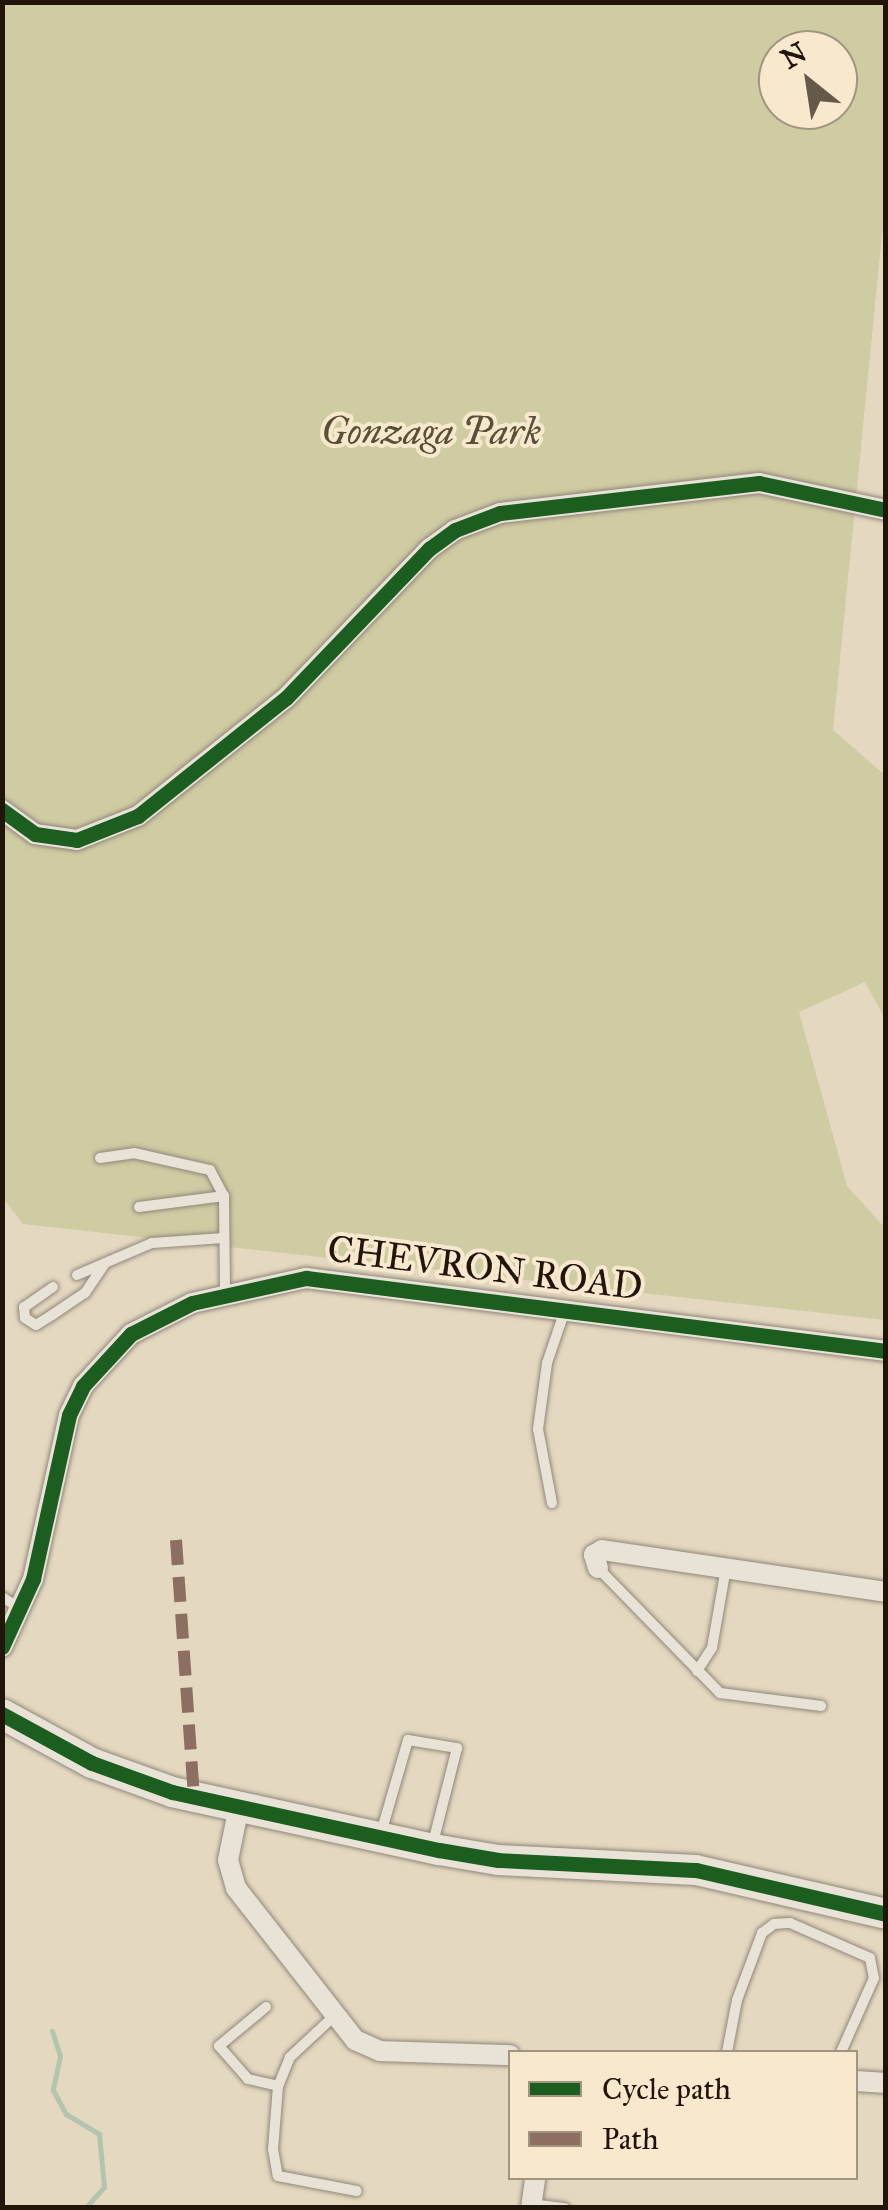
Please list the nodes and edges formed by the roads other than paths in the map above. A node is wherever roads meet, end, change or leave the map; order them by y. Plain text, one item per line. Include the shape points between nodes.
1 (886, 510) edge
2 (2, 810) edge
3 (100, 1158) dead end
4 (224, 1196) junction
5 (139, 1207) dead end
6 (224, 1238) junction
7 (105, 1263) junction
8 (77, 1275) dead end
9 (53, 1287) dead end
10 (225, 1292) junction
11 (564, 1313) junction
12 (886, 1350) edge
13 (552, 1504) dead end
14 (726, 1567) junction
15 (598, 1568) joint
16 (886, 1592) edge
17 (2, 1596) edge
18 (21, 1610) junction
19 (2, 1647) edge
20 (697, 1671) junction
21 (821, 1706) dead end
22 (2, 1714) edge
23 (239, 1806) junction
24 (380, 1837) junction
25 (432, 1848) junction
26 (886, 1914) edge
27 (266, 2006) dead end
28 (332, 2018) junction
29 (727, 2050) edge
30 (842, 2050) edge
31 (508, 2055) edge
32 (858, 2080) edge
33 (886, 2083) edge
34 (278, 2086) junction
35 (535, 2180) edge
36 (357, 2191) dead end
37 (531, 2206) edge
38 (565, 2208) edge

1 - 2 street via 759,484 500,512 429,549 286,698 138,816 76,840 35,834
3 - 4 lane via 134,1153 180,1159 210,1170
4 - 5 lane
4 - 6 lane
6 - 7 lane via 152,1243
6 - 10 lane
7 - 8 lane
7 - 9 lane via 84,1293 52,1316 36,1324 25,1318 24,1307
10 - 11 street, CHEVRON ROAD via 306,1278
10 - 18 street, CHEVRON ROAD via 130,1334 82,1386
11 - 12 street, CHEVRON ROAD
11 - 13 lane via 538,1429
14 - 15 street via 602,1550 594,1555
14 - 16 street
14 - 20 lane via 712,1648
15 - 20 lane
17 - 18 lane
18 - 19 street, CHEVRON ROAD
20 - 21 lane via 720,1692
22 - 23 street via 92,1763
23 - 24 street
23 - 28 street via 228,1860 236,1888
24 - 25 street
24 - 25 lane via 408,1740 457,1748
25 - 26 street via 498,1860 696,1870
27 - 34 lane via 219,2046 248,2080
28 - 31 street via 354,2040 380,2051
28 - 34 lane via 290,2057
29 - 30 lane via 737,2000 762,1934 790,1923 870,1958 874,1978
32 - 33 street
34 - 36 lane via 278,2176
35 - 37 street
37 - 38 lane

